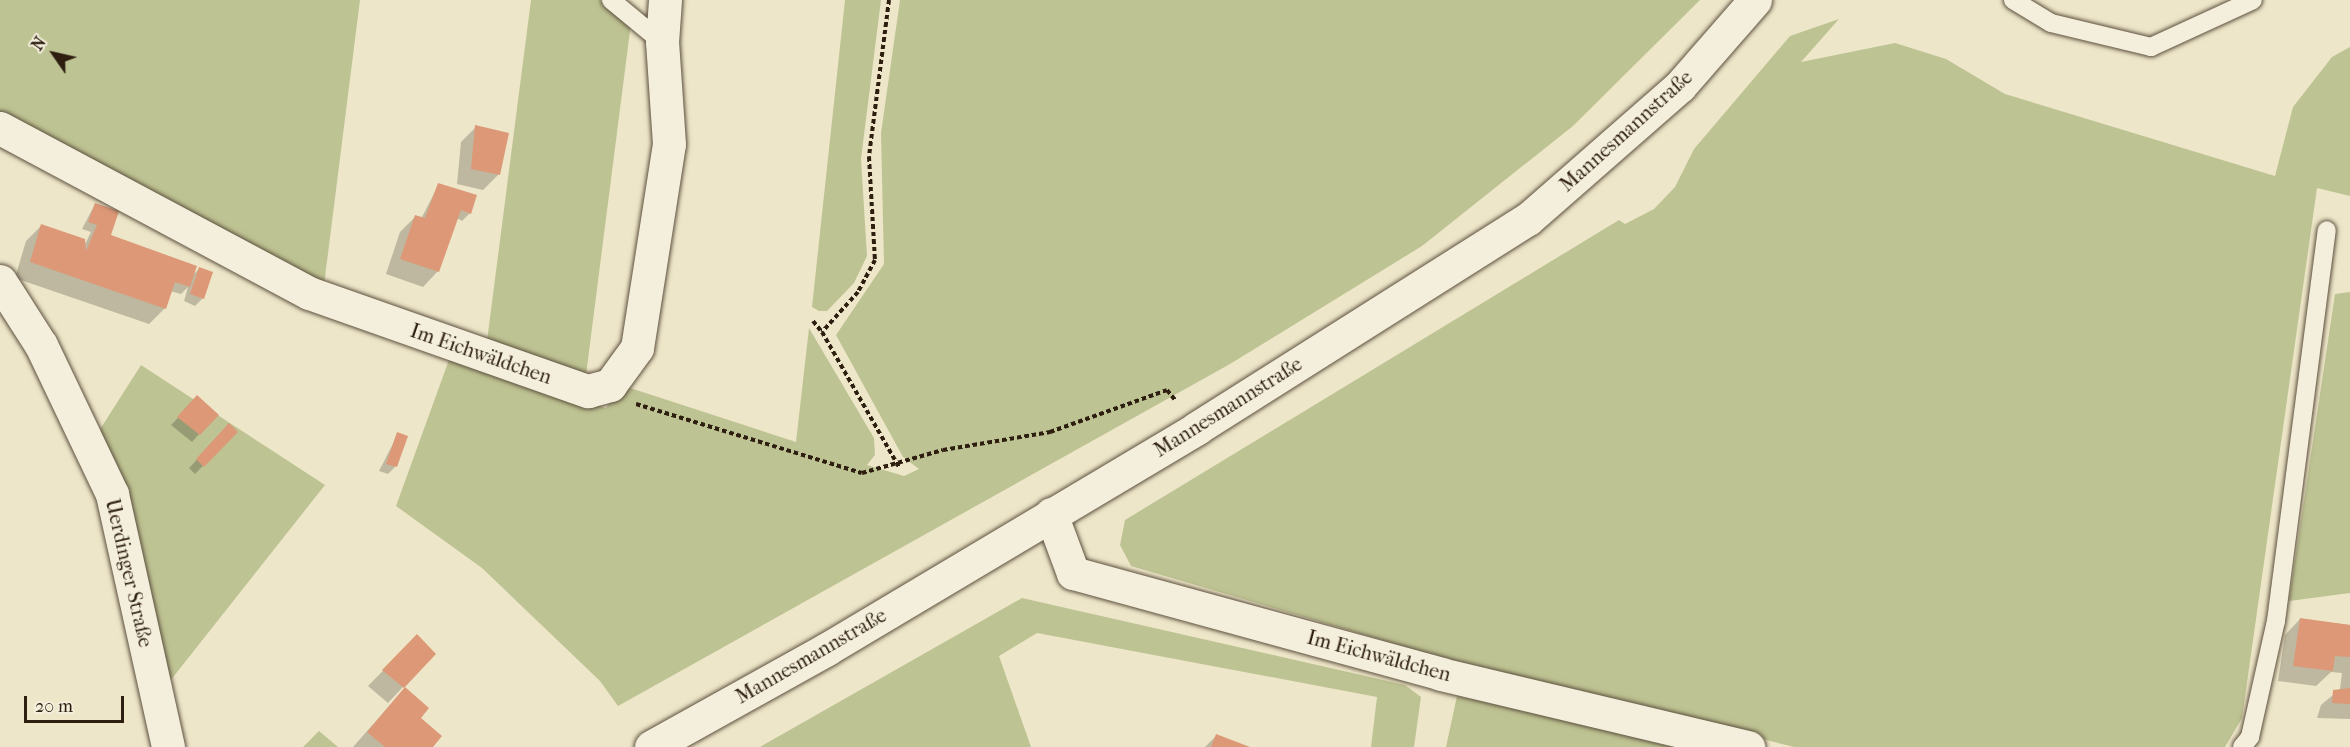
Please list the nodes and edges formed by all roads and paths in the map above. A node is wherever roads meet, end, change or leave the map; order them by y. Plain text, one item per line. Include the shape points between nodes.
1 (611, 0) edge
2 (665, 0) edge
3 (889, 0) edge
4 (1755, 0) edge
5 (2013, 0) edge
6 (2253, 0) edge
7 (662, 42) junction
8 (0, 128) edge
9 (2327, 230) dead end
10 (0, 281) edge
11 (813, 321) dead end
12 (822, 332) junction
13 (588, 391) junction
14 (1197, 428) junction
15 (899, 467) junction
16 (1052, 514) junction
17 (168, 747) edge
18 (651, 747) edge
19 (1748, 747) edge
20 (2242, 747) edge

1 - 7 lane
2 - 7 street
3 - 12 path via 869,157 874,260 858,292
4 - 14 street, Mannesmannstraße via 1680,86 1528,219
5 - 6 lane via 2051,23 2151,47
7 - 13 street via 669,144 637,348 610,385
8 - 13 street, Im Eichwäldchen via 309,293
9 - 20 lane via 2276,621 2250,737
10 - 17 street, Uerdinger Straße via 41,345 112,494
11 - 12 path
12 - 15 path
13 - 15 path via 862,472
14 - 15 path via 1167,390 1050,432 943,450
14 - 16 street, Mannesmannstraße
16 - 18 street, Mannesmannstraße
16 - 19 street, Im Eichwäldchen via 1073,573 1441,674

